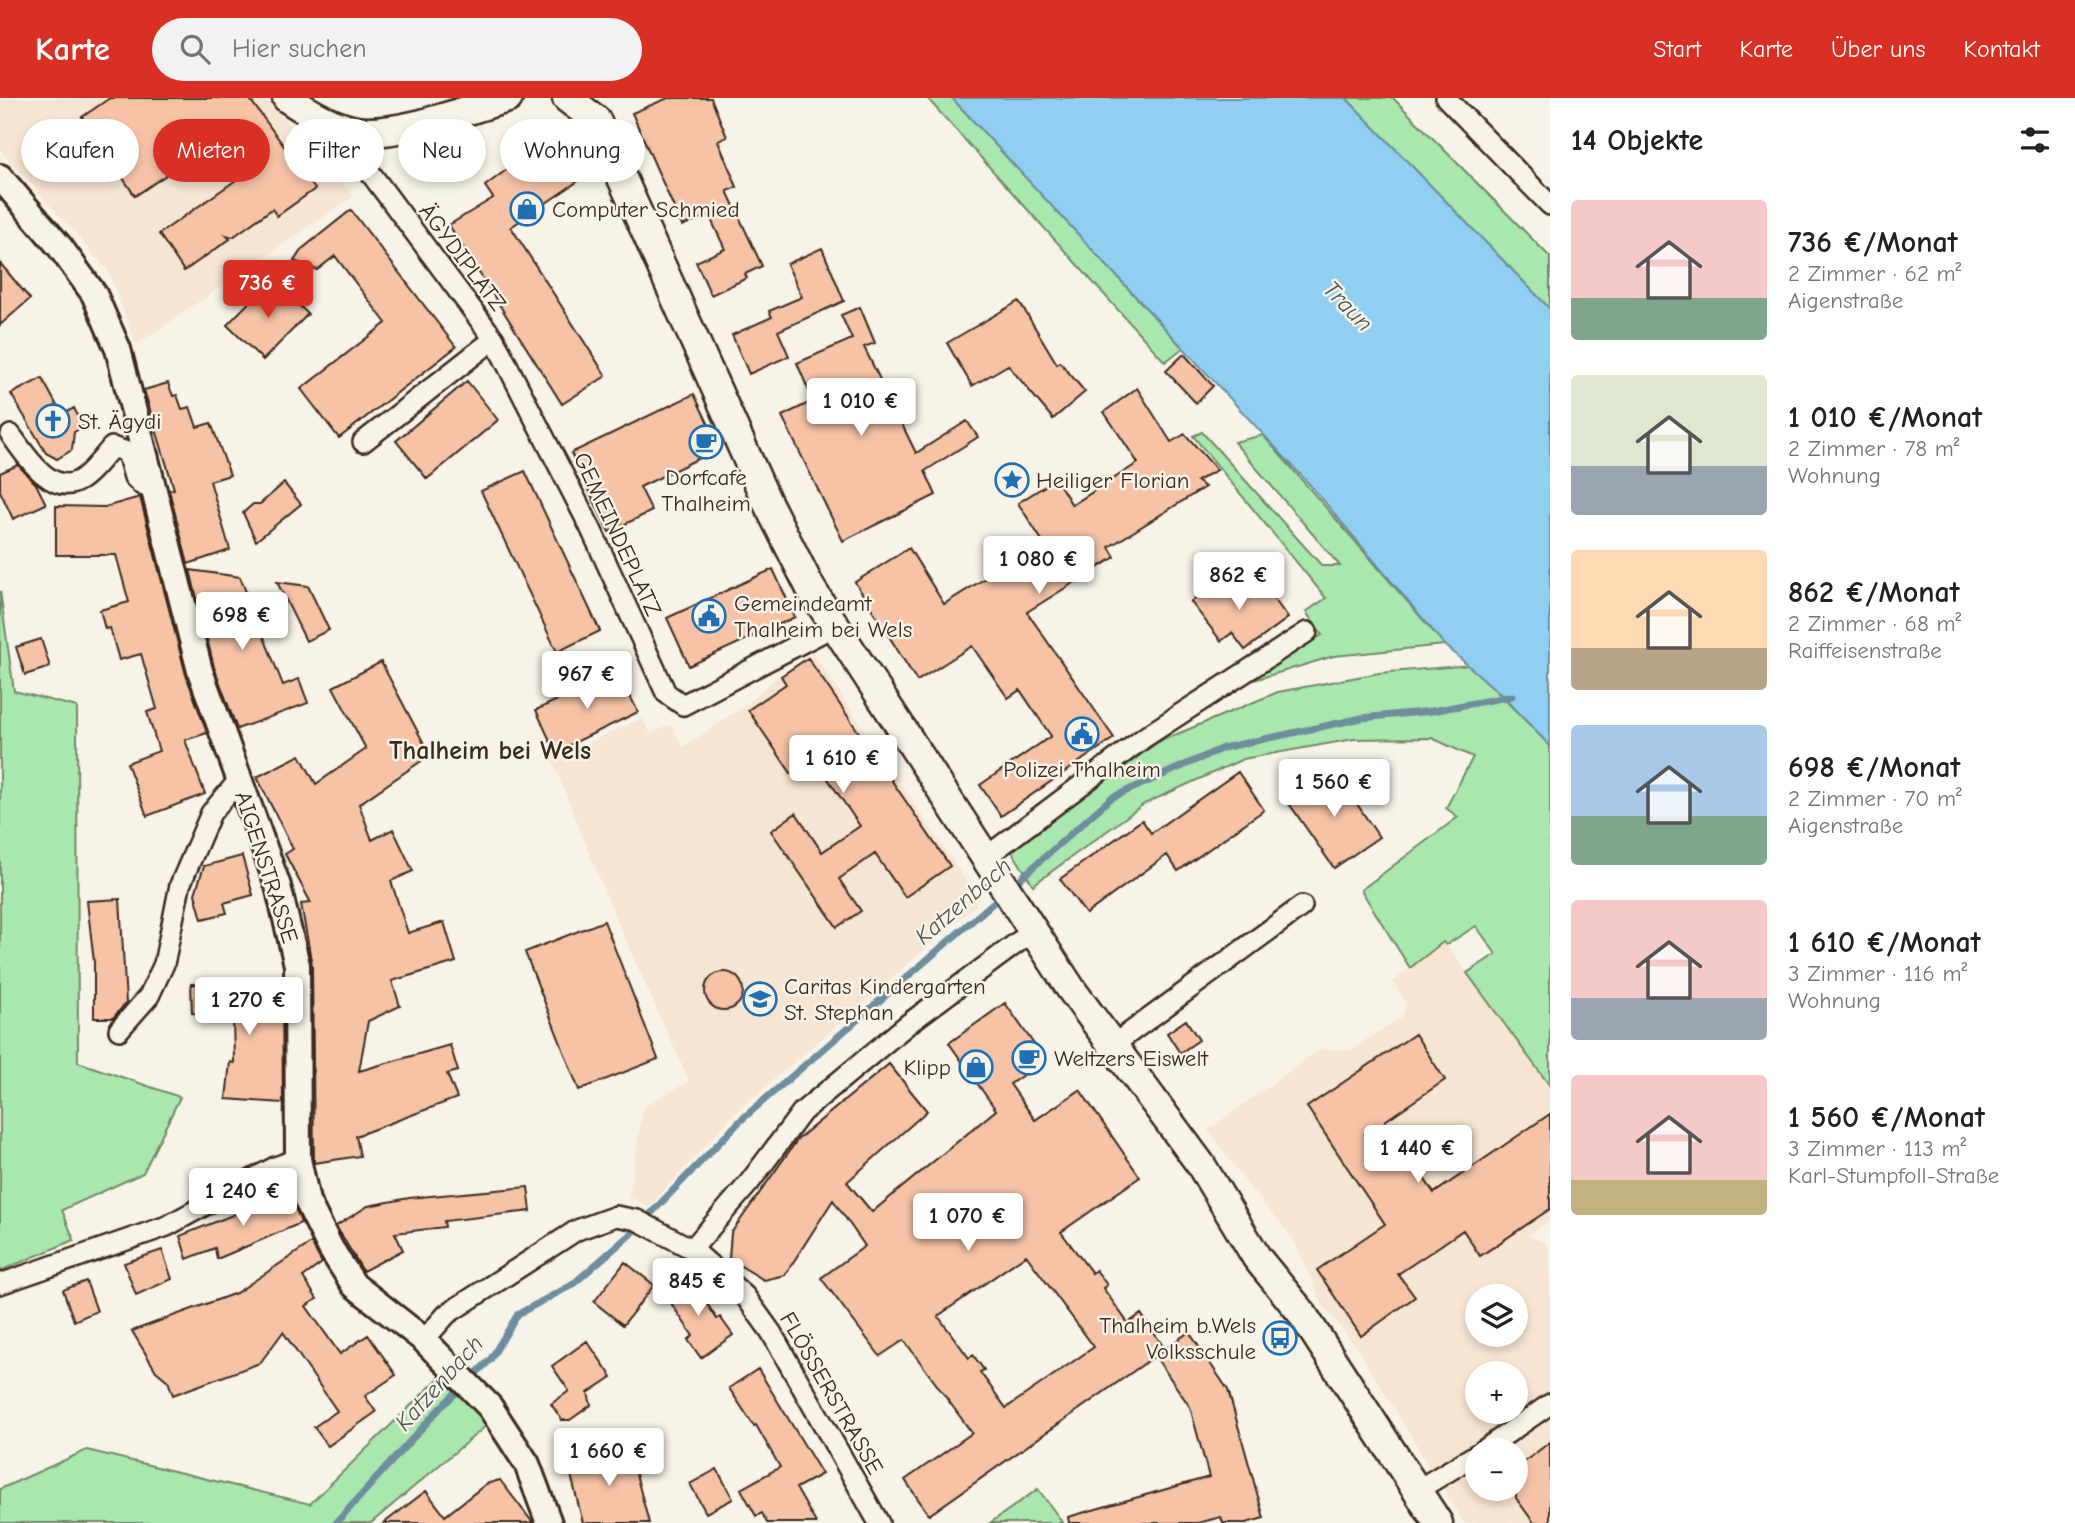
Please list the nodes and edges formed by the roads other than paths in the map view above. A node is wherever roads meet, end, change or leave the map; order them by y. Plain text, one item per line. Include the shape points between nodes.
1 (287, 98) edge
2 (508, 98) edge
3 (567, 98) edge
4 (1446, 98) edge
5 (312, 107) edge
6 (328, 119) edge
7 (384, 130) edge
8 (0, 177) edge
9 (377, 182) edge
10 (1550, 205) edge
11 (494, 340) junction
12 (11, 435) dead end
13 (363, 442) dead end
14 (152, 484) junction
15 (834, 626) junction
16 (1307, 632) dead end
17 (239, 780) junction
18 (986, 857) junction
19 (1302, 906) dead end
20 (1033, 930) junction
21 (118, 1031) dead end
22 (1114, 1045) junction
23 (298, 1159) junction
24 (692, 1249) junction
25 (0, 1284) edge
26 (424, 1340) junction
27 (1550, 1404) edge
28 (1501, 1438) edge
29 (1465, 1461) edge
30 (1419, 1489) junction
31 (549, 1523) edge
32 (879, 1523) edge
33 (1438, 1523) edge

1 - 5 main road
2 - 7 main road
3 - 15 main road via 596,120 766,500
4 - 10 street
5 - 6 main road
8 - 14 street, AIGENSTRASSE via 94,294 118,349
9 - 11 street, ÄGYDIPLATZ
11 - 13 street, ÄGYDIPLATZ
11 - 15 street, GEMEINDEPLATZ via 590,527 666,693 683,705
12 - 14 street via 33,465 52,480 73,484 82,480 111,447 127,452 134,477 142,485
14 - 17 street, AIGENSTRASSE via 200,671
15 - 18 main road
16 - 18 street via 1146,737
17 - 21 street via 211,813 180,885 164,964 149,996
17 - 23 street, AIGENSTRASSE via 278,886 297,965
18 - 20 main road
19 - 22 street
20 - 22 main road
20 - 24 street via 908,1024 802,1112
22 - 30 main road via 1201,1165 1273,1246 1301,1312
23 - 25 street via 167,1226
23 - 26 street, AIGENSTRASSE via 307,1201 343,1271 368,1298
24 - 26 street, FLÖSSERSTRASSE via 644,1223 616,1216 577,1230 447,1314
24 - 32 street, FLÖSSERSTRASSE via 757,1311
26 - 31 street, AIGENSTRASSE via 490,1407 527,1464
27 - 28 street
29 - 30 street
30 - 33 main road

